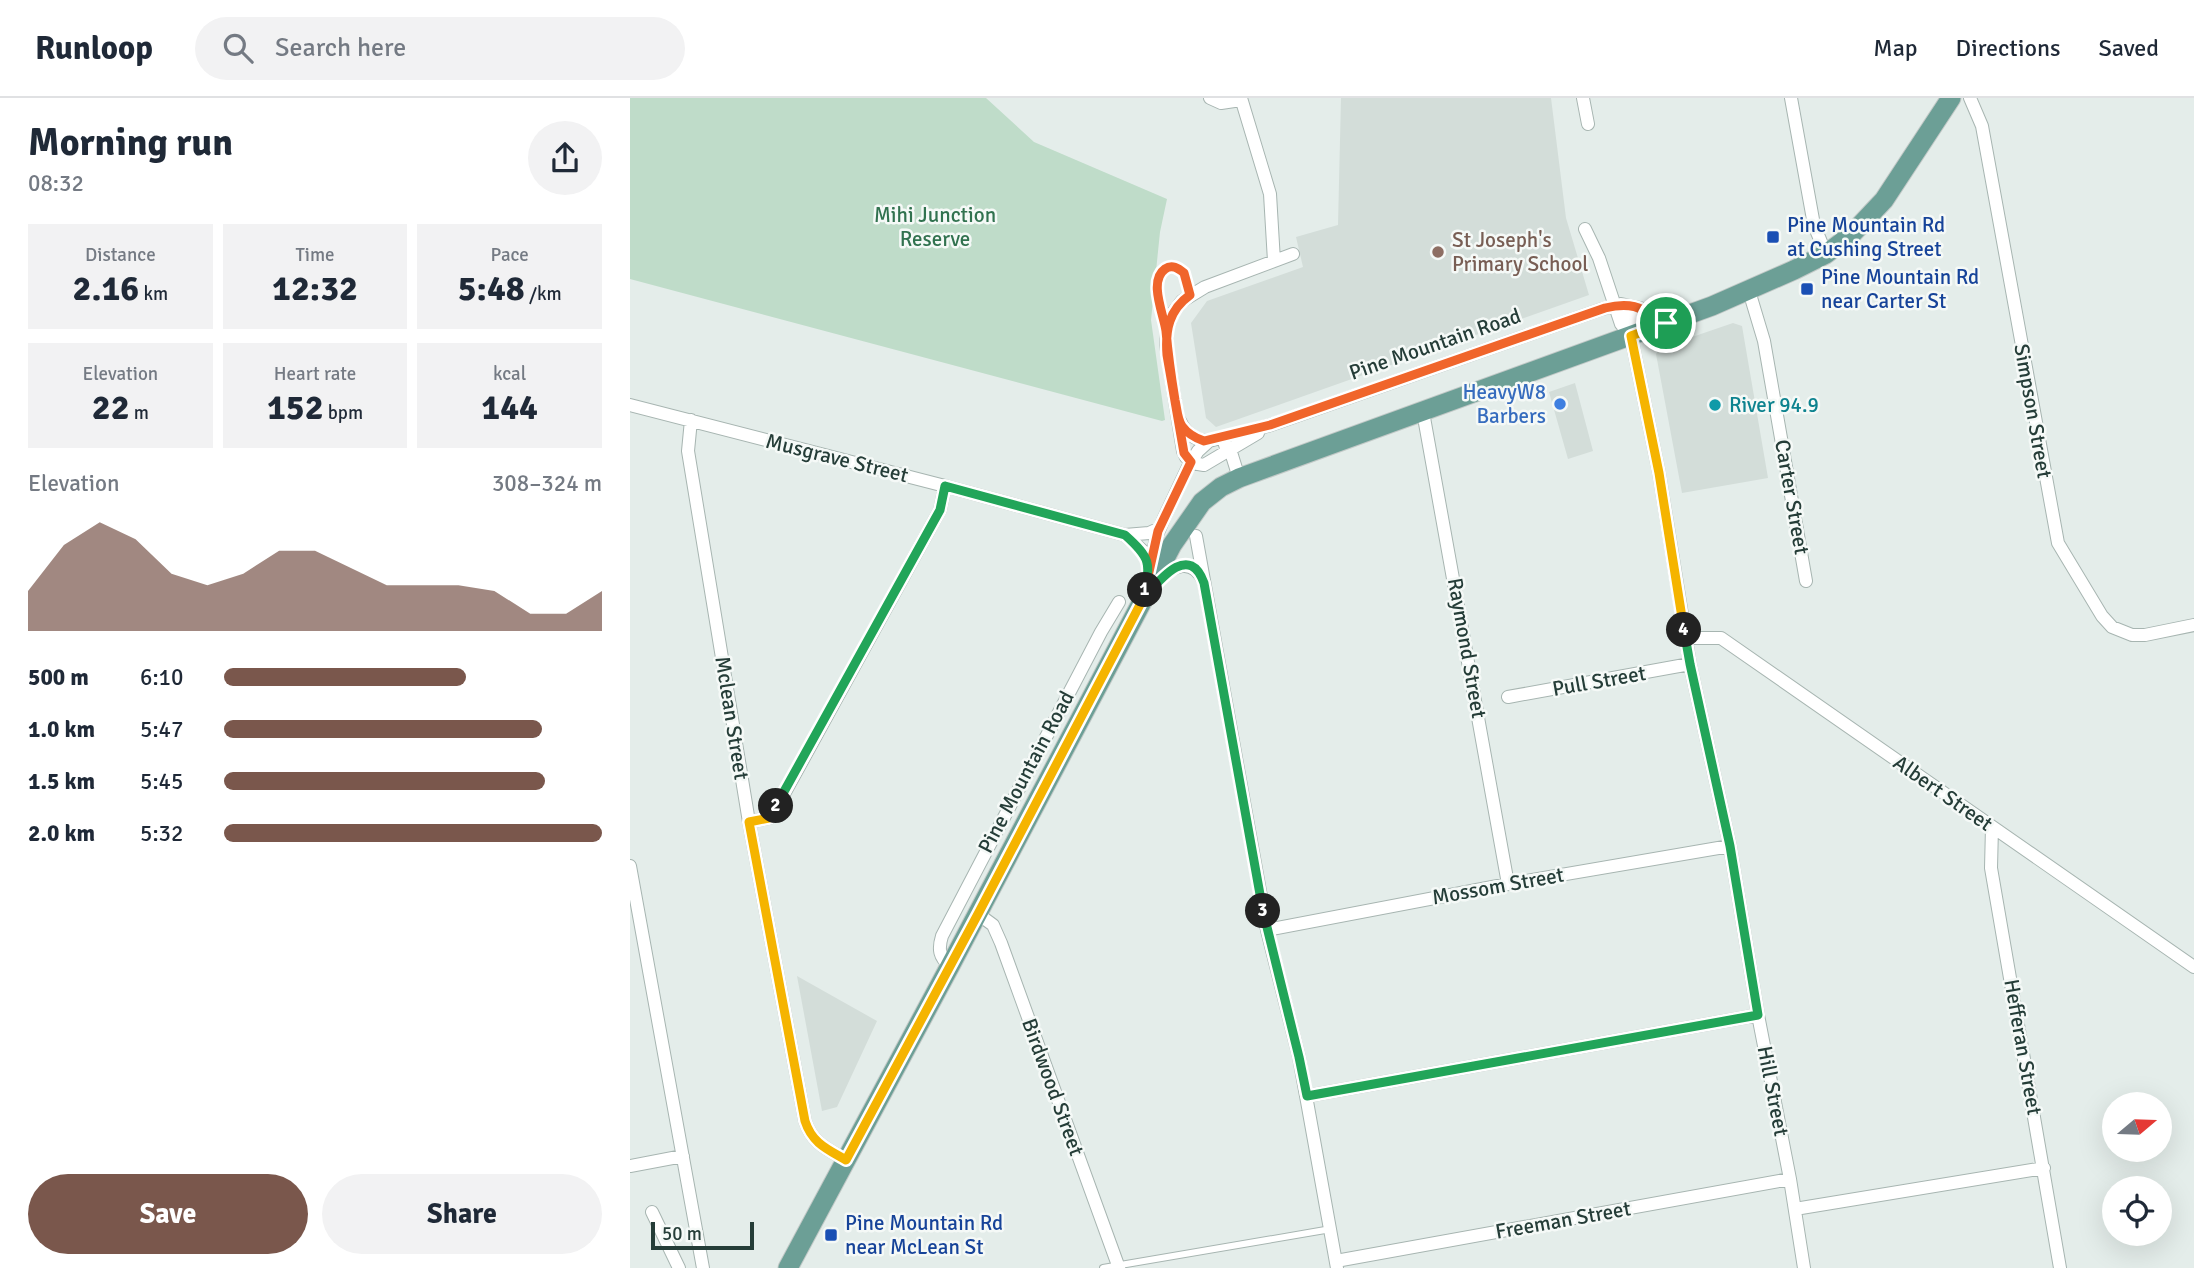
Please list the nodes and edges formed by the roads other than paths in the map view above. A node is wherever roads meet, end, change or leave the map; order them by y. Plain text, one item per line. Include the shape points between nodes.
1 (1210, 98) edge
2 (1583, 98) edge
3 (1791, 98) edge
4 (1951, 98) edge
5 (1970, 98) edge
6 (1241, 99) edge
7 (1588, 124) dead end
8 (1585, 229) dead end
9 (1293, 254) dead end
10 (1826, 254) junction
11 (1275, 261) junction
12 (1749, 291) junction
13 (1190, 295) junction
14 (1616, 305) junction
15 (1666, 323) junction
16 (1166, 334) junction
17 (1631, 336) junction
18 (630, 405) edge
19 (1423, 412) junction
20 (691, 420) junction
21 (1180, 421) junction
22 (1270, 425) junction
23 (1213, 439) junction
24 (1230, 449) junction
25 (1191, 462) junction
26 (1239, 478) junction
27 (945, 486) junction
28 (1160, 528) junction
29 (1125, 535) junction
30 (1196, 536) dead end
31 (1149, 568) junction
32 (1806, 582) dead end
33 (1204, 583) junction
34 (1143, 599) junction
35 (1119, 602) dead end
36 (2194, 625) edge
37 (1685, 638) junction
38 (1690, 664) junction
39 (1508, 697) dead end
40 (749, 822) junction
41 (1992, 827) junction
42 (1730, 846) junction
43 (630, 866) edge
44 (1508, 884) junction
45 (978, 914) junction
46 (1267, 930) junction
47 (950, 966) junction
48 (2194, 967) edge
49 (1758, 1015) junction
50 (1307, 1096) junction
51 (682, 1156) junction
52 (846, 1160) junction
53 (630, 1166) edge
54 (2044, 1168) junction
55 (1790, 1179) junction
56 (1795, 1209) junction
57 (652, 1212) dead end
58 (1331, 1229) junction
59 (1337, 1265) edge
60 (1118, 1267) edge
61 (680, 1268) edge
62 (703, 1268) edge
63 (788, 1268) edge
64 (1103, 1268) edge
65 (1804, 1268) edge
66 (2060, 1268) edge

1 - 6 street via 1221,103
2 - 7 street
3 - 10 street via 1814,225
4 - 10 main road, Pine Mountain Road via 1884,200 1858,229
5 - 36 street, Simpson Street via 1982,126 2058,543 2112,627 2145,635
6 - 11 street via 1270,194
8 - 14 street
9 - 11 street
10 - 12 main road, Pine Mountain Road
11 - 13 street
12 - 15 main road, Pine Mountain Road
12 - 32 street, Carter Street via 1764,341
13 - 16 street via 1175,310
13 - 16 lane via 1182,272 1171,267 1162,272 1158,297
14 - 15 street via 1636,306
14 - 17 street via 1632,318
14 - 22 street, Pine Mountain Road
15 - 17 main road, Pine Mountain Road
16 - 21 street
17 - 19 main road, Pine Mountain Road
17 - 37 street, Hill Street
18 - 20 street, Musgrave Street
19 - 26 main road, Pine Mountain Road
19 - 44 street, Raymond Street
20 - 27 street, Musgrave Street
20 - 40 street, Mclean Street via 688,451
21 - 23 street via 1195,438
21 - 25 street via 1184,453
22 - 23 street, Pine Mountain Road
22 - 24 street, Pine Mountain Road
23 - 24 street
23 - 25 street, Pine Mountain Road
24 - 25 street, Pine Mountain Road via 1206,464
24 - 26 street
25 - 28 street, Pine Mountain Road
26 - 34 main road, Pine Mountain Road via 1197,507
27 - 29 street, Musgrave Street
27 - 40 street via 940,510 784,794 769,818
28 - 29 street, Musgrave Street
28 - 31 street, Pine Mountain Road
29 - 31 street via 1144,552
30 - 33 street
31 - 34 street, Pine Mountain Road
33 - 34 street via 1195,570 1177,566
33 - 46 street
34 - 45 main road, Pine Mountain Road
35 - 47 street, Pine Mountain Road via 942,936 939,953
37 - 38 street, Hill Street
37 - 41 street, Albert Street via 1721,638
38 - 39 street, Pull Street
38 - 42 street, Hill Street
40 - 52 street, Mclean Street via 808,1132 817,1143
41 - 48 street, Albert Street
41 - 54 street, Hefferan Street via 1991,868
42 - 44 street, Mossom Street
42 - 49 street, Hill Street
43 - 51 street
44 - 46 street, Mossom Street
45 - 47 main road, Pine Mountain Road
45 - 60 street, Birdwood Street via 996,930
46 - 50 street
47 - 52 main road, Pine Mountain Road
49 - 50 street
49 - 55 street, Hill Street
50 - 58 street
51 - 53 street
51 - 62 street
52 - 63 main road, Pine Mountain Road
54 - 56 street
54 - 66 street, Hefferan Street
55 - 56 street, Hill Street
55 - 59 street, Freeman Street
56 - 65 street, Hill Street
57 - 61 street
58 - 59 street
58 - 60 lane
60 - 64 lane

